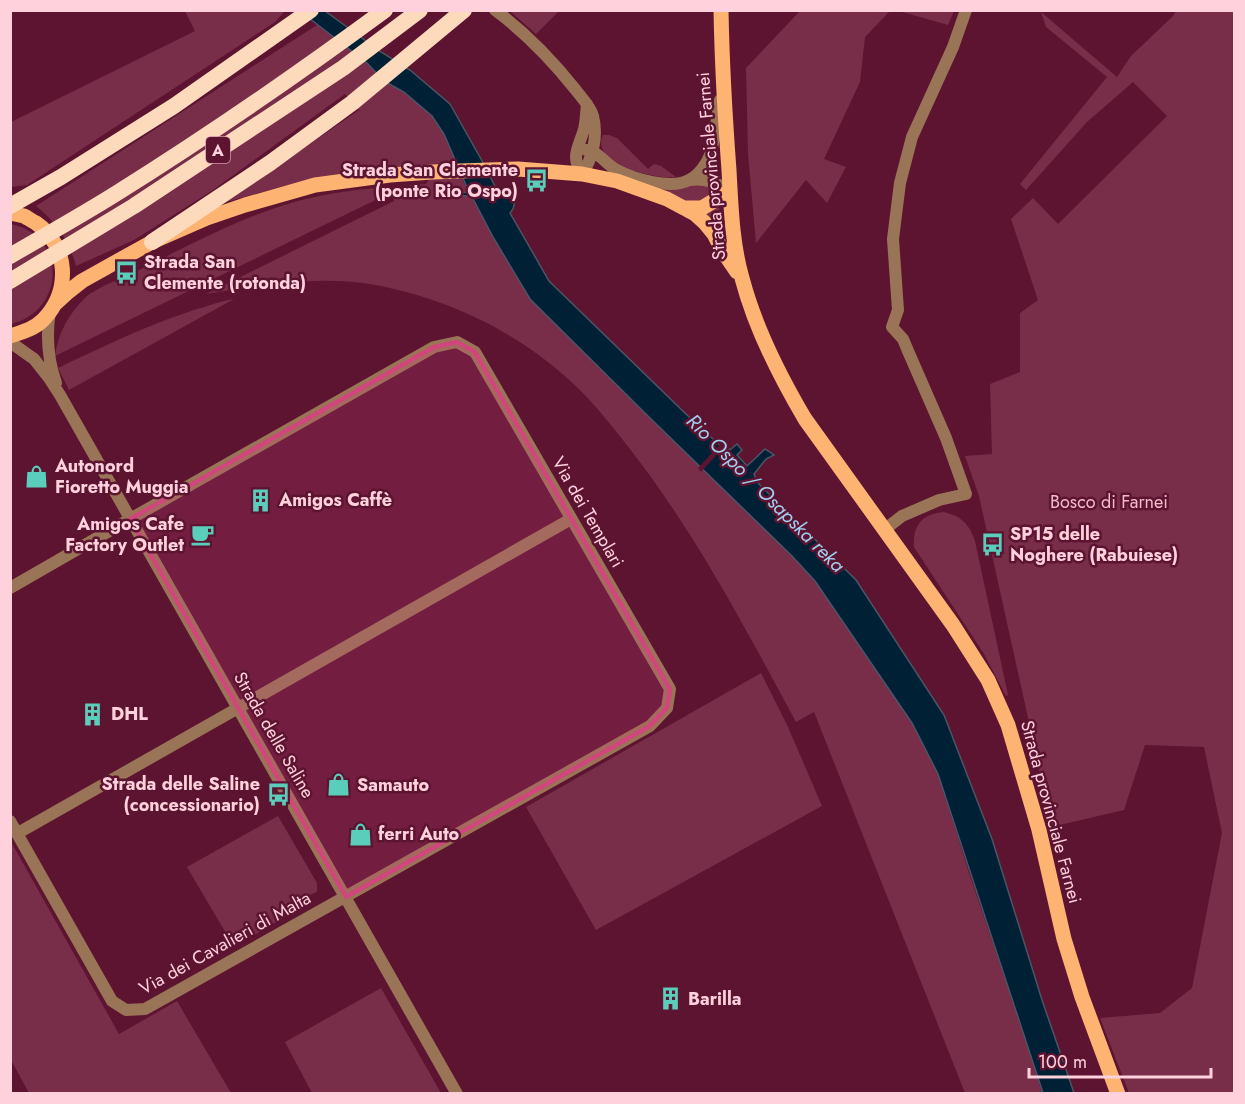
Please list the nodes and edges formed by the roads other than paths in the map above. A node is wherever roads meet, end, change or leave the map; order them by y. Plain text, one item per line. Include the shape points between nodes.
1 (311, 10) edge
2 (385, 10) edge
3 (420, 10) edge
4 (464, 10) edge
5 (495, 10) edge
6 (721, 10) edge
7 (966, 10) edge
8 (723, 84) junction
9 (586, 104) junction
10 (576, 150) junction
11 (592, 151) junction
12 (582, 174) junction
13 (690, 180) junction
14 (730, 190) junction
15 (10, 206) edge
16 (684, 208) junction
17 (10, 213) edge
18 (152, 242) junction
19 (10, 256) edge
20 (742, 278) junction
21 (10, 281) edge
22 (53, 307) junction
23 (10, 336) edge
24 (10, 342) edge
25 (60, 395) junction
26 (130, 519) junction
27 (571, 519) junction
28 (884, 530) junction
29 (10, 588) edge
30 (238, 708) junction
31 (10, 821) edge
32 (18, 833) junction
33 (346, 897) junction
34 (457, 1094) edge
35 (1118, 1094) edge

1 - 15 highway via 174,106
2 - 19 highway, A, bridge via 211,132
3 - 21 highway, A, bridge via 343,68
4 - 18 highway via 352,103
5 - 9 street via 548,57
6 - 8 main road, Strada provinciale Farnei
7 - 28 street via 954,46 912,137 900,183 893,239 898,310 892,327 903,339 966,494 939,500 902,516
8 - 13 street via 711,153
8 - 14 main road, Strada provinciale Farnei
9 - 10 street via 584,130
9 - 11 street via 593,114 595,128
10 - 11 street
10 - 12 street
11 - 12 street
11 - 13 street via 617,171 642,179 666,184
12 - 16 main road via 643,189
12 - 18 main road via 518,169 434,172 315,185 207,218
13 - 14 street via 710,181
14 - 16 main road via 702,208
14 - 20 main road, Strada provinciale Farnei
16 - 20 main road via 705,223
17 - 22 main road via 26,217 45,230 57,246 63,277
18 - 22 main road via 82,281
20 - 28 main road, Strada provinciale Farnei via 784,384
22 - 23 main road via 29,330
22 - 25 street, Strada delle Saline via 48,326 49,356
24 - 25 street, Strada delle Saline via 34,359
25 - 26 street, Strada delle Saline
26 - 27 street, Via dei Templari via 434,347 457,342 475,352
26 - 29 street
26 - 30 street, Strada delle Saline
27 - 30 street
27 - 33 street, Via dei Templari via 670,689 668,708 650,726
28 - 35 main road, Strada provinciale Farnei via 988,680 1008,725 1039,830 1067,949
30 - 32 street
30 - 33 street, Strada delle Saline
31 - 32 street, Via dei Cavalieri di Malta
32 - 33 street, Via dei Cavalieri di Malta via 112,1001 126,1010 146,1009
33 - 34 street, Strada delle Saline

